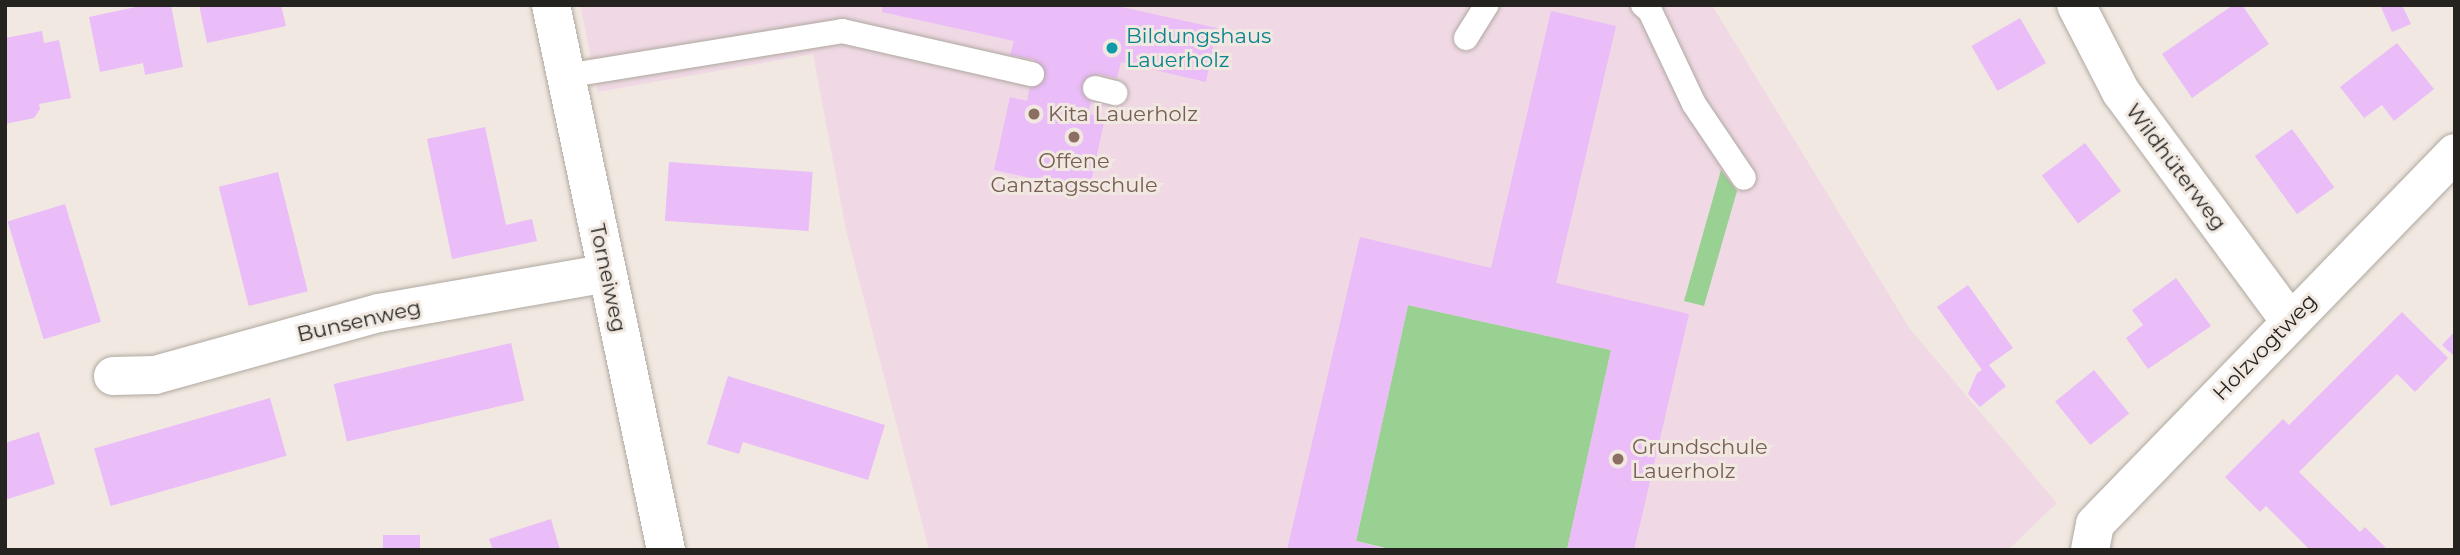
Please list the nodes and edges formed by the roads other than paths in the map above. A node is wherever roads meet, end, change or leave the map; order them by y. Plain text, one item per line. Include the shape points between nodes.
1 (551, 5) edge
2 (1487, 5) edge
3 (1643, 5) edge
4 (2076, 5) edge
5 (1466, 38) dead end
6 (1032, 74) dead end
7 (565, 76) junction
8 (2455, 153) edge
9 (1744, 178) dead end
10 (608, 273) junction
11 (2290, 321) junction
12 (113, 376) dead end
13 (2090, 549) edge
14 (666, 550) edge

1 - 7 street, Torneiweg
2 - 5 lane
3 - 9 lane via 1695,104
4 - 11 street, Wildhüterweg via 2121,92
6 - 7 lane via 842,31
7 - 10 street, Torneiweg
8 - 11 street, Holzvogtweg
10 - 12 street, Bunsenweg via 379,313 155,375
10 - 14 street, Torneiweg
11 - 13 street, Holzvogtweg via 2095,524

